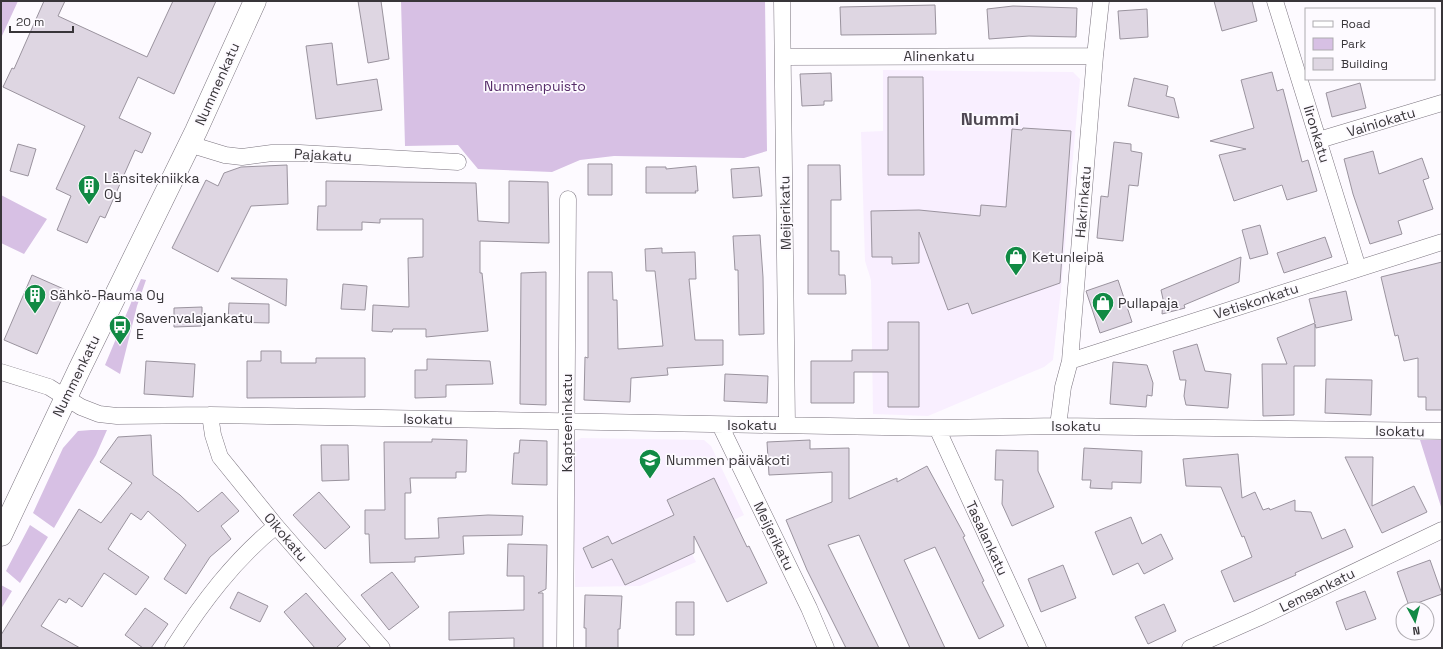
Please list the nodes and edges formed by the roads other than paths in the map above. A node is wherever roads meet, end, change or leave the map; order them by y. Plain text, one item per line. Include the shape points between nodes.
1 (255, 1) edge
2 (782, 1) edge
3 (1101, 1) edge
4 (1275, 1) edge
5 (783, 56) junction
6 (1095, 56) junction
7 (1442, 103) edge
8 (1319, 140) junction
9 (189, 144) junction
10 (458, 162) dead end
11 (568, 199) dead end
12 (1442, 242) edge
13 (1358, 268) junction
14 (1070, 361) junction
15 (1, 372) edge
16 (66, 397) junction
17 (210, 415) junction
18 (567, 421) junction
19 (720, 425) junction
20 (787, 425) junction
21 (1058, 426) junction
22 (937, 428) junction
23 (1442, 432) edge
24 (276, 526) junction
25 (1442, 530) edge
26 (1, 535) edge
27 (173, 648) edge
28 (382, 648) edge
29 (565, 648) edge
30 (826, 648) edge
31 (1038, 648) edge
32 (1190, 648) edge

1 - 9 main road, Nummenkatu
2 - 5 street, Meijerikatu
3 - 6 street, Hakrinkatu
4 - 8 street, Iironkatu
5 - 6 street, Alinenkatu
5 - 20 street, Meijerikatu
6 - 14 street, Hakrinkatu
7 - 8 street, Vainiokatu
8 - 13 street, Iironkatu
9 - 10 street, Pajakatu via 225,155 242,157 300,153
9 - 16 main road, Nummenkatu
11 - 18 street, Kapteeninkatu
12 - 13 street, Vetiskonkatu
13 - 14 street, Vetiskonkatu
14 - 21 street, Hakrinkatu via 1063,386
15 - 16 street, Isokatu via 49,387
16 - 17 street, Isokatu via 81,407 99,414
16 - 26 main road, Nummenkatu
17 - 18 street, Isokatu
17 - 24 street, Oikokatu via 220,457
18 - 19 street, Isokatu
18 - 29 street, Kapteeninkatu
19 - 20 street, Isokatu
19 - 30 street, Meijerikatu via 810,608
20 - 22 street, Isokatu
21 - 22 street, Isokatu
21 - 23 street, Isokatu
22 - 31 street, Tasalankatu
24 - 27 street via 256,542 215,587
24 - 28 street, Oikokatu
25 - 32 street, Lemsankatu

